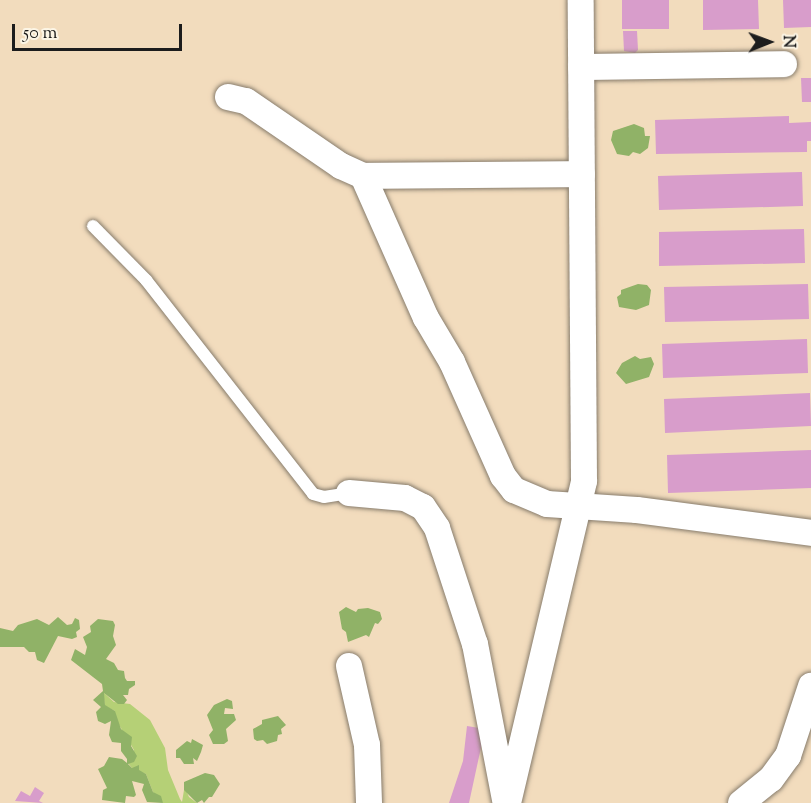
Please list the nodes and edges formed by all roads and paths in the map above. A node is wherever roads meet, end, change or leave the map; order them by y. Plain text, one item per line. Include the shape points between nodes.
1 (581, 0) edge
2 (784, 64) dead end
3 (581, 67) junction
4 (228, 97) dead end
5 (582, 174) junction
6 (363, 176) junction
7 (93, 226) dead end
8 (349, 493) joint
9 (579, 506) junction
10 (811, 532) edge
11 (349, 666) dead end
12 (811, 686) edge
13 (369, 803) edge
14 (507, 803) edge
15 (741, 803) edge

1 - 3 street
2 - 3 street
3 - 5 street
4 - 6 street via 246,101 341,166
5 - 6 street
5 - 9 street via 585,410 584,482
6 - 9 street via 503,476 514,490 547,504
7 - 8 lane via 146,280 313,494 324,497
8 - 14 street via 405,498 423,507 436,528 475,644
9 - 10 street
9 - 14 street
11 - 13 street via 367,745
12 - 15 street via 788,756 771,779

